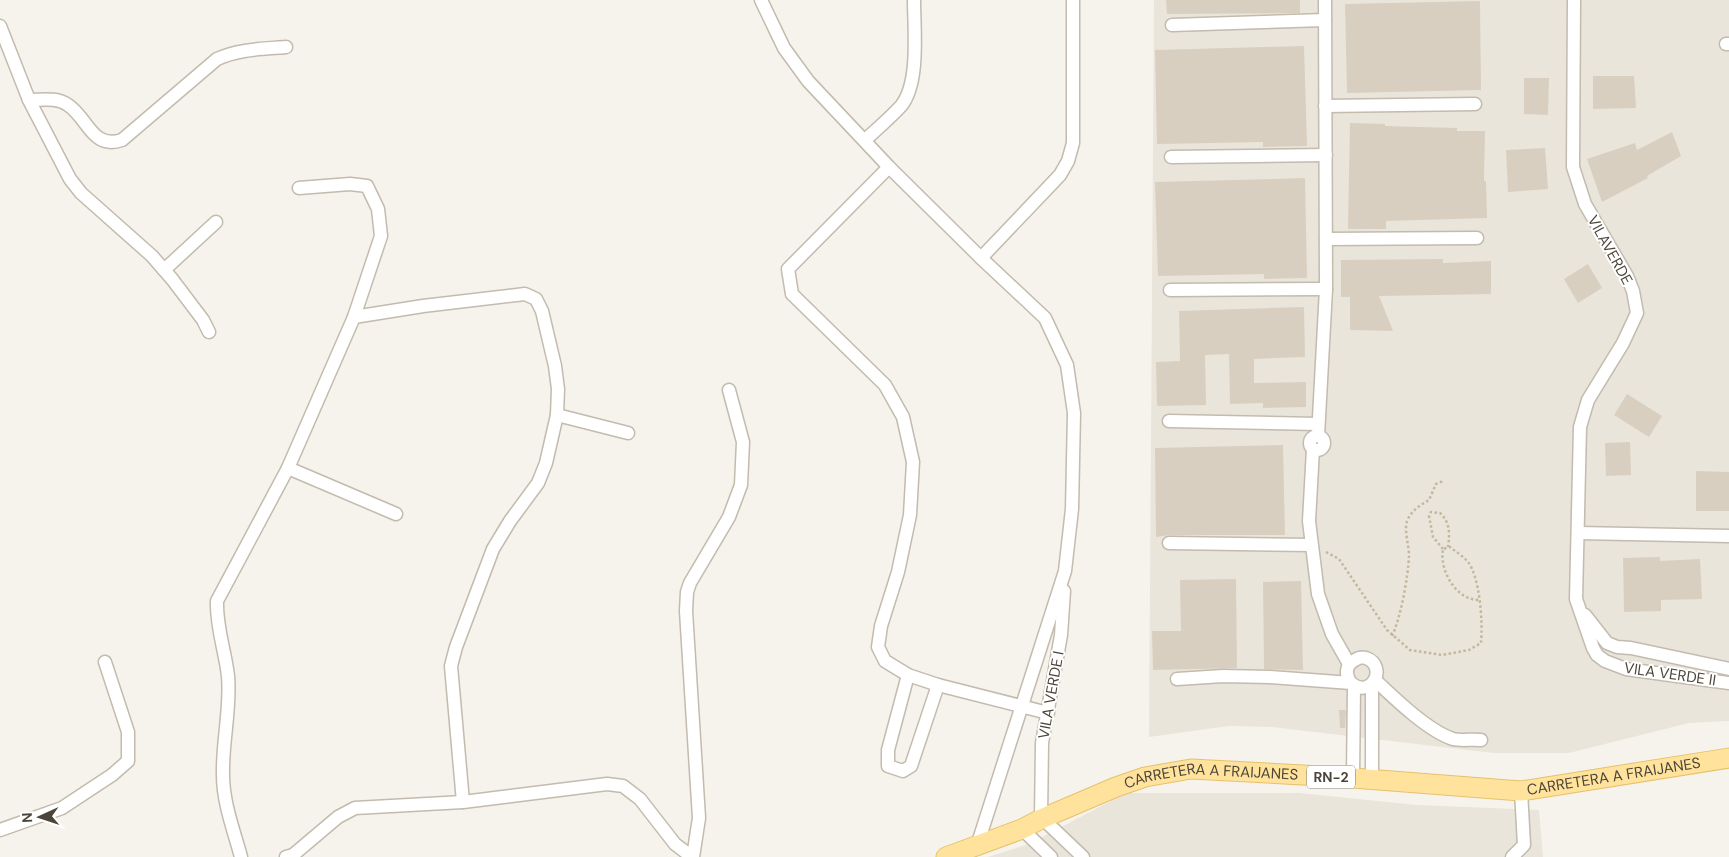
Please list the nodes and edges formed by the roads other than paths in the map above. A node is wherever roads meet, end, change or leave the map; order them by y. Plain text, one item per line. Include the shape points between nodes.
1 (761, 0) edge
2 (914, 0) edge
3 (1073, 0) edge
4 (1325, 0) edge
5 (1574, 0) edge
6 (1325, 20) junction
7 (1172, 25) dead end
8 (0, 26) edge
9 (286, 47) dead end
10 (29, 100) junction
11 (1475, 104) dead end
12 (1326, 106) junction
13 (865, 140) junction
14 (1326, 155) junction
15 (1171, 157) dead end
16 (889, 167) junction
17 (299, 188) dead end
18 (216, 222) dead end
19 (1477, 238) dead end
20 (1326, 239) junction
21 (981, 258) junction
22 (164, 270) junction
23 (1326, 289) junction
24 (1170, 290) dead end
25 (354, 317) junction
26 (209, 332) dead end
27 (729, 390) dead end
28 (558, 415) junction
29 (1169, 421) dead end
30 (1318, 430) junction
31 (628, 433) dead end
32 (288, 468) junction
33 (396, 514) dead end
34 (1578, 534) junction
35 (1729, 536) edge
36 (1169, 543) dead end
37 (1312, 549) junction
38 (1065, 571) junction
39 (1578, 607) junction
40 (105, 662) dead end
41 (1349, 664) junction
42 (1729, 669) edge
43 (908, 675) junction
44 (1177, 679) dead end
45 (1374, 682) junction
46 (1729, 683) edge
47 (938, 685) junction
48 (1353, 685) junction
49 (1023, 705) junction
50 (1048, 712) junction
51 (1481, 740) dead end
52 (1729, 758) edge
53 (1362, 779) junction
54 (1521, 791) junction
55 (463, 802) junction
56 (1042, 818) junction
57 (1022, 829) junction
58 (0, 830) edge
59 (977, 846) junction
60 (241, 857) edge
61 (286, 857) edge
62 (693, 857) edge
63 (946, 857) edge
64 (1051, 857) edge
65 (1083, 857) edge
66 (1512, 857) edge

1 - 13 street via 784,48 808,81
2 - 13 street via 914,72 911,86 902,104
3 - 21 street via 1073,143 1068,161 1060,174
4 - 6 street
5 - 34 street, VILAVERDE via 1573,167 1585,204 1634,291 1637,313 1623,343 1588,400 1580,427
6 - 7 street
6 - 12 street
8 - 10 street
9 - 10 street via 229,53 217,59 122,140 113,143 97,138 66,103 51,99
10 - 22 street via 70,179 81,193
11 - 12 street
12 - 14 street
13 - 16 street
14 - 15 street
14 - 20 street
16 - 21 street
16 - 43 street via 788,269 792,294 886,385 903,417 913,462 910,515 878,647 885,662
17 - 25 street via 367,186 378,209 381,236
18 - 22 street
19 - 20 street
20 - 23 street
21 - 38 street via 1045,318 1067,365 1074,413 1072,509
22 - 26 street via 204,320
23 - 24 street
23 - 30 street
25 - 28 street via 525,294 536,299 555,366
25 - 32 street
27 - 62 street via 744,442 740,485 729,517 687,592 699,818
28 - 31 street
28 - 55 street via 538,483 493,549 451,666
29 - 30 street
30 - 37 street via 1310,440 1313,449 1309,521
32 - 33 street
32 - 60 street via 218,601 216,618 228,676 223,778
34 - 35 street
34 - 39 street, VILAVERDE
36 - 37 street
37 - 41 street via 1318,594 1332,634
38 - 49 street
38 - 50 street, VILA VERDE I via 1061,635
39 - 42 street, VILA VERDE II via 1607,643 1616,647
39 - 46 street, VILA VERDE II via 1593,648 1605,661 1626,669
40 - 58 street via 128,732 128,761 62,808
41 - 45 street via 1362,658 1372,661 1377,670
41 - 48 street via 1347,676
43 - 47 street
43 - 47 street via 888,750 888,766 903,771 911,766
44 - 48 street via 1270,677
45 - 48 street via 1363,688
45 - 51 street via 1436,730 1454,739
45 - 53 street
47 - 49 street
48 - 53 street
49 - 50 street
49 - 59 street
50 - 56 street, VILA VERDE I via 1042,743
52 - 54 main road, CARRETERA A FRAIJANES / RN-2
53 - 54 main road, CARRETERA A FRAIJANES / RN-2
53 - 56 main road, CARRETERA A FRAIJANES / RN-2 via 1190,769 1116,787
54 - 66 street via 1524,846
55 - 61 street via 355,808 338,817 293,855
55 - 62 street via 607,784 624,786 640,799 674,844
56 - 57 main road, CARRETERA A FRAIJANES / RN-2
56 - 65 street
57 - 59 main road, CARRETERA A FRAIJANES / RN-2
57 - 64 street
59 - 63 main road, CARRETERA A FRAIJANES / RN-2

